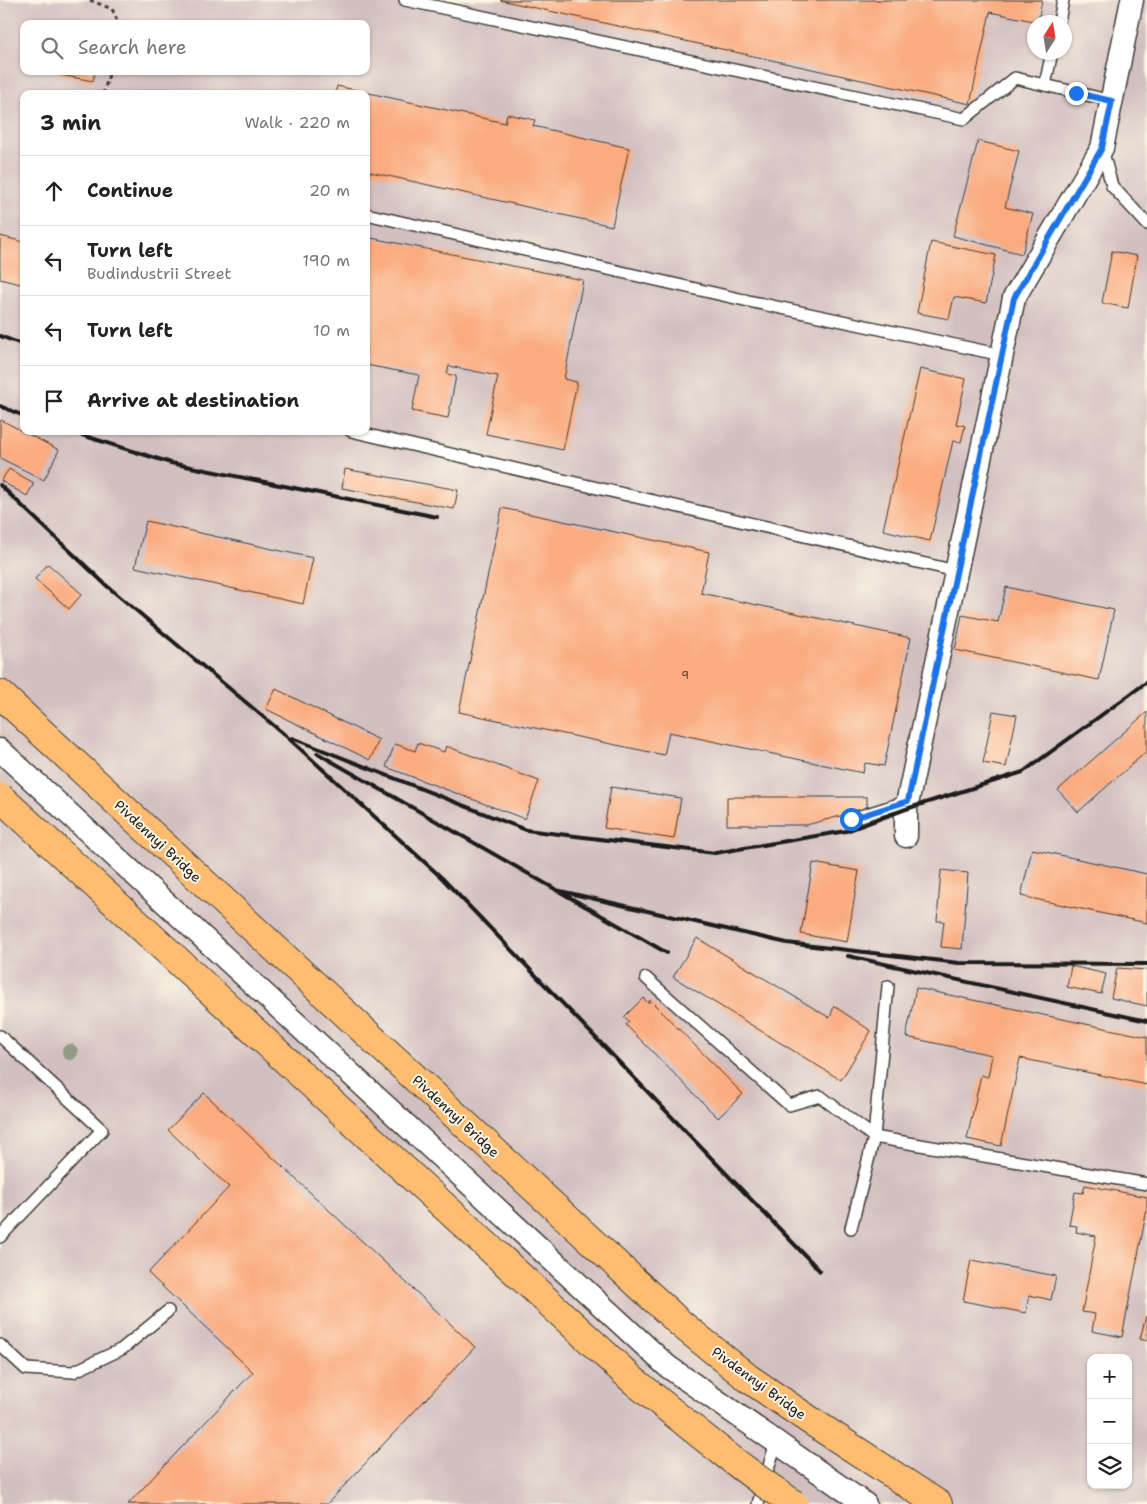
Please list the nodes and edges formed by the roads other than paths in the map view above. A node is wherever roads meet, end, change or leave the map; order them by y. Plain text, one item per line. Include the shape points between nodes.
1 (405, 0) edge
2 (1064, 0) edge
3 (1132, 0) edge
4 (1061, 15) edge
5 (1050, 60) edge
6 (1045, 85) junction
7 (1112, 101) junction
8 (1102, 148) junction
9 (370, 215) edge
10 (1147, 224) edge
11 (1002, 355) junction
12 (368, 435) edge
13 (956, 571) junction
14 (0, 694) edge
15 (0, 750) edge
16 (0, 797) edge
17 (908, 801) junction
18 (851, 819) dead end
19 (906, 836) dead end
20 (646, 978) dead end
21 (888, 986) dead end
22 (0, 1036) edge
23 (874, 1137) junction
24 (1147, 1184) edge
25 (852, 1228) dead end
26 (0, 1237) edge
27 (168, 1311) dead end
28 (0, 1345) edge
29 (776, 1442) junction
30 (758, 1504) edge
31 (794, 1504) edge
32 (865, 1504) edge
33 (938, 1504) edge

1 - 6 lane via 964,119 1015,78
2 - 4 lane
3 - 7 street
5 - 6 lane
6 - 7 lane
7 - 8 street
8 - 10 lane via 1112,186
8 - 11 street via 1014,298
9 - 11 lane
11 - 13 street
12 - 13 lane
13 - 17 street
14 - 33 highway, Pivdennyi Bridge via 681,1324 748,1378
15 - 29 street via 667,1366
16 - 31 highway, bridge via 634,1381
17 - 18 lane
17 - 19 street
20 - 23 lane via 789,1105 820,1096
21 - 23 lane
22 - 26 lane via 102,1130
23 - 24 lane
23 - 25 lane
27 - 28 lane via 122,1349 72,1372 26,1369
29 - 30 lane
29 - 32 street

